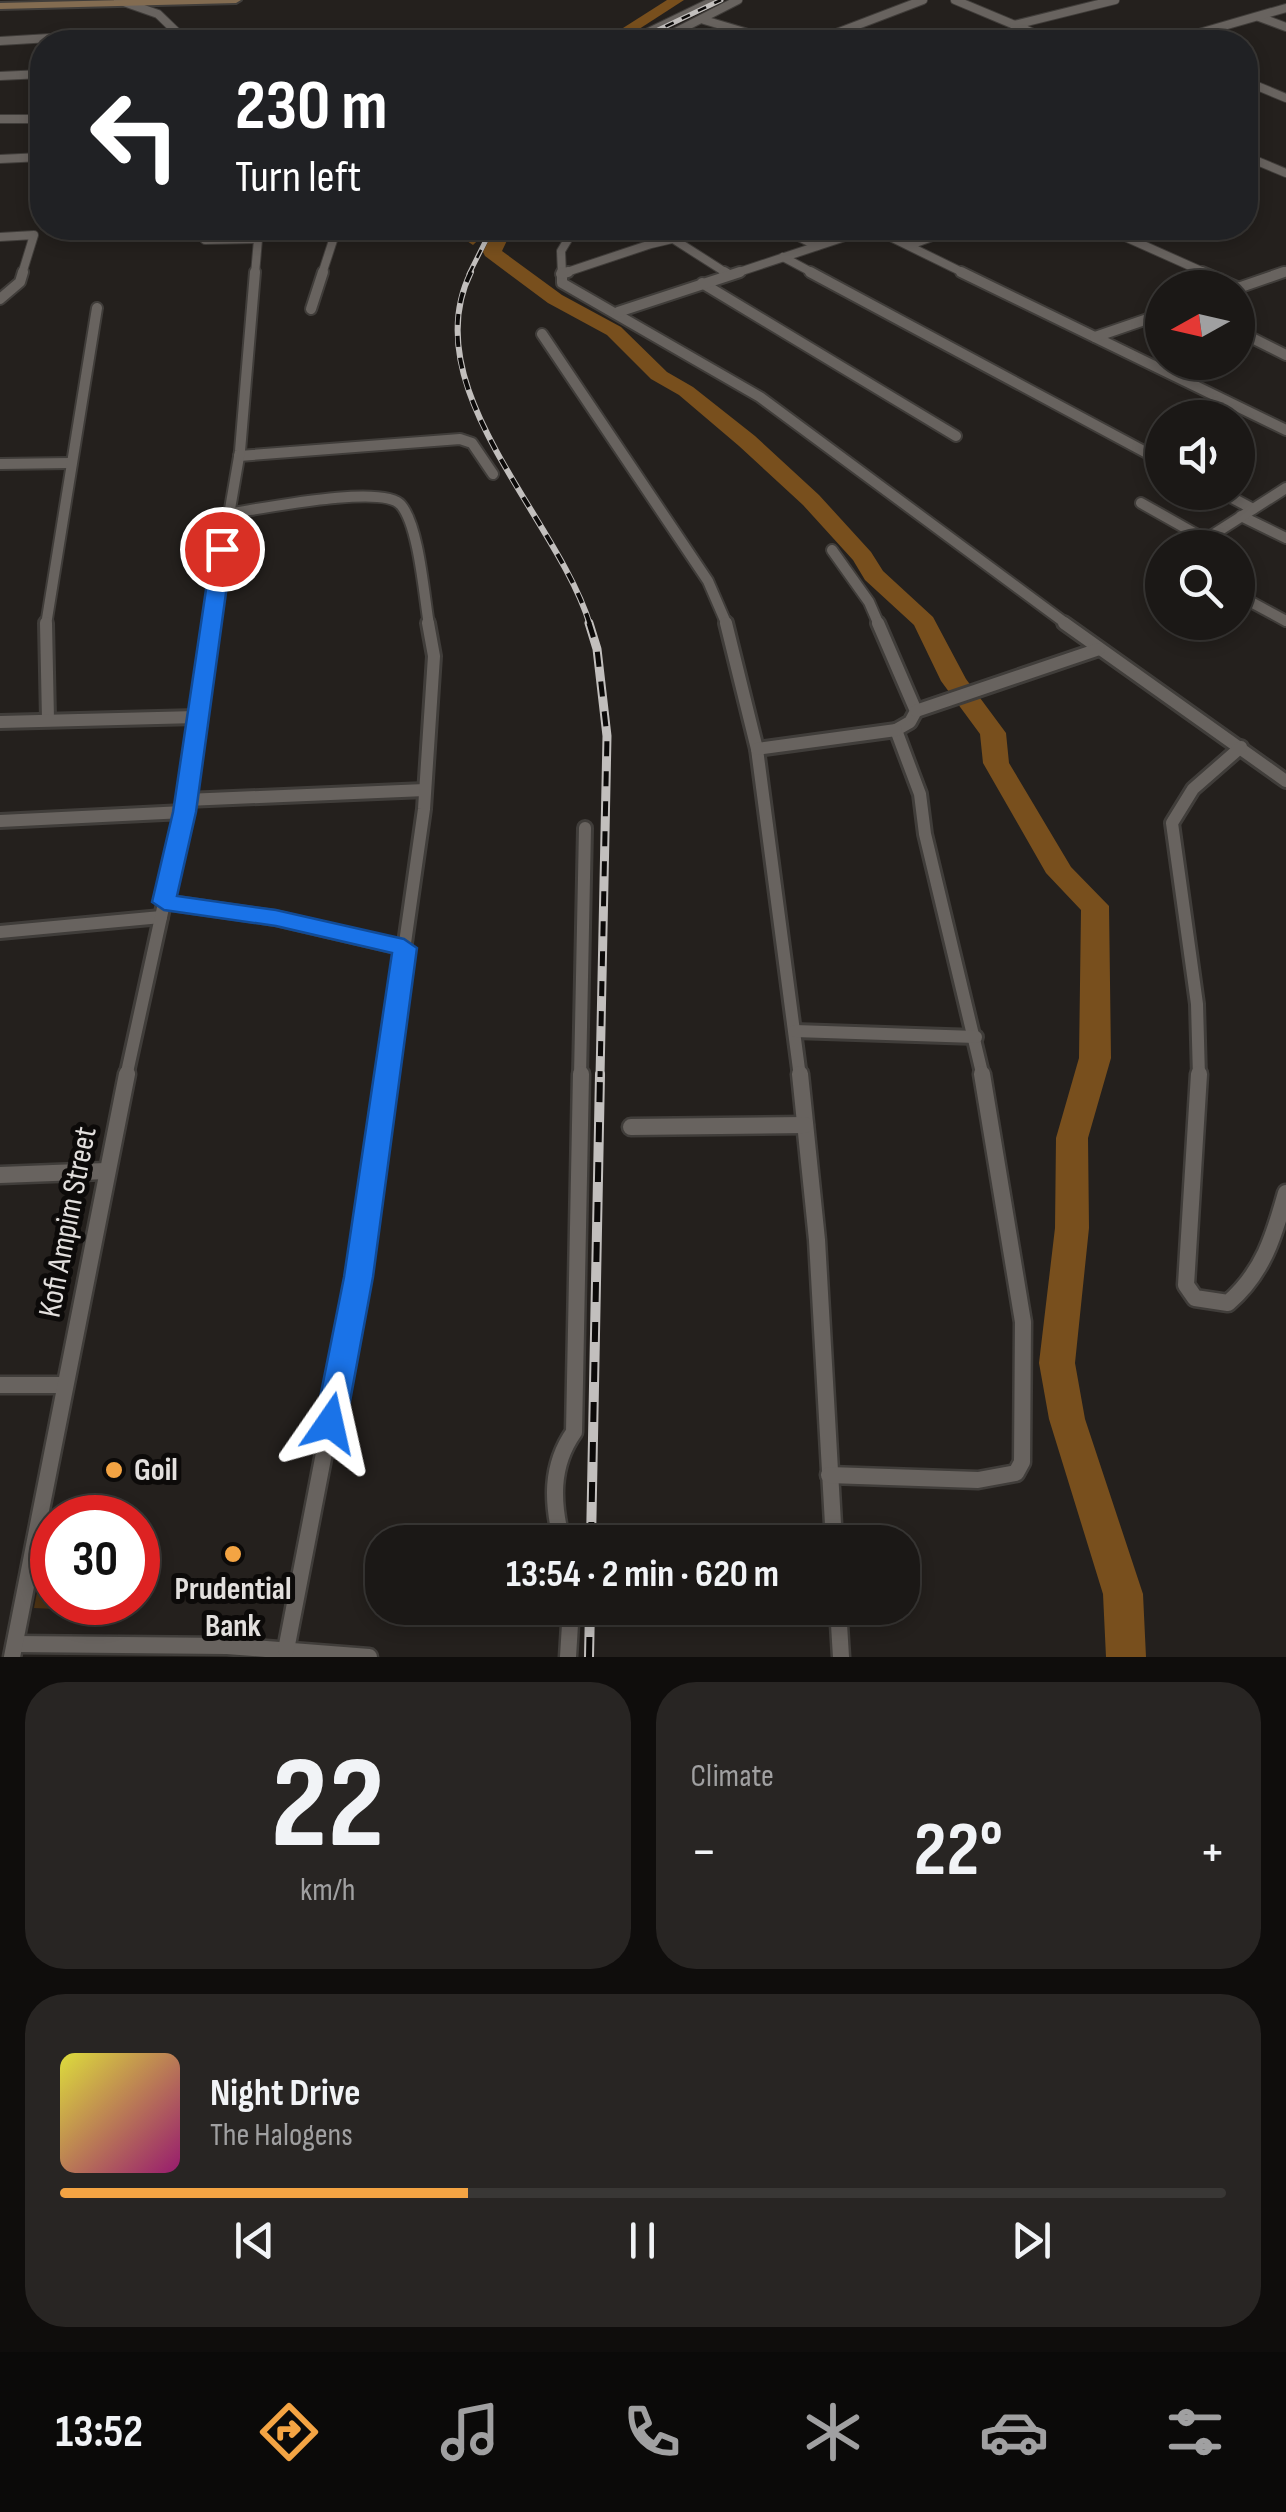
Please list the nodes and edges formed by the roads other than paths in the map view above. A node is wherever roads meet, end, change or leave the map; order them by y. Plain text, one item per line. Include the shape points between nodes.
1 (118, 0) edge
2 (236, 0) edge
3 (715, 0) edge
4 (738, 0) edge
5 (923, 0) edge
6 (955, 0) edge
7 (1115, 0) edge
8 (144, 2) edge
9 (0, 6) edge
10 (1286, 8) edge
11 (1258, 16) junction
12 (704, 20) junction
13 (1014, 25) junction
14 (1286, 28) edge
15 (177, 30) edge
16 (653, 30) edge
17 (682, 30) edge
18 (738, 30) edge
19 (845, 30) edge
20 (1025, 30) edge
21 (1210, 30) edge
22 (30, 39) edge
23 (0, 41) edge
24 (30, 75) edge
25 (0, 76) edge
26 (1258, 86) edge
27 (1286, 98) edge
28 (0, 119) edge
29 (30, 119) edge
30 (30, 159) edge
31 (0, 160) edge
32 (1258, 161) edge
33 (1286, 173) edge
34 (30, 235) edge
35 (0, 237) edge
36 (33, 240) edge
37 (257, 240) edge
38 (333, 240) edge
39 (568, 240) edge
40 (666, 240) edge
41 (675, 240) edge
42 (805, 240) edge
43 (835, 240) edge
44 (899, 240) edge
45 (924, 240) edge
46 (1131, 240) edge
47 (910, 245) junction
48 (817, 246) junction
49 (783, 257) junction
50 (1198, 270) edge
51 (1286, 272) edge
52 (561, 274) junction
53 (729, 274) junction
54 (1255, 282) edge
55 (702, 283) junction
56 (0, 299) edge
57 (97, 308) dead end
58 (311, 309) dead end
59 (618, 312) junction
60 (1145, 320) edge
61 (542, 334) dead end
62 (1094, 337) junction
63 (1255, 340) edge
64 (1286, 355) edge
65 (1286, 430) edge
66 (956, 436) dead end
67 (1145, 453) edge
68 (239, 456) junction
69 (70, 462) junction
70 (0, 464) edge
71 (493, 474) dead end
72 (1286, 488) edge
73 (1141, 504) dead end
74 (1255, 508) edge
75 (1251, 510) edge
76 (226, 514) junction
77 (1241, 516) junction
78 (1188, 530) edge
79 (1216, 530) edge
80 (1286, 538) edge
81 (832, 550) dead end
82 (1255, 604) edge
83 (1286, 621) edge
84 (1099, 649) junction
85 (916, 711) junction
86 (198, 717) junction
87 (48, 720) junction
88 (0, 722) edge
89 (896, 730) junction
90 (1241, 747) junction
91 (757, 749) junction
92 (1286, 781) edge
93 (425, 790) junction
94 (185, 806) junction
95 (0, 821) edge
96 (585, 828) dead end
97 (163, 910) junction
98 (0, 932) edge
99 (404, 948) junction
100 (795, 1031) junction
101 (976, 1038) junction
102 (805, 1125) junction
103 (631, 1127) dead end
104 (106, 1171) junction
105 (0, 1175) edge
106 (1286, 1193) edge
107 (0, 1385) edge
108 (64, 1385) junction
109 (829, 1475) junction
110 (560, 1525) edge
111 (833, 1525) edge
112 (570, 1625) edge
113 (839, 1625) edge
114 (286, 1650) junction
115 (14, 1651) edge
116 (360, 1657) edge
117 (370, 1657) edge
118 (568, 1657) edge
119 (841, 1657) edge

1 - 8 street
2 - 8 main road
3 - 16 street
4 - 12 street
5 - 19 street
6 - 13 street
7 - 13 street
8 - 9 main road
8 - 15 street
10 - 11 street
11 - 14 street
11 - 21 street
12 - 17 street
12 - 18 street
13 - 20 street
22 - 23 street
24 - 25 street
26 - 27 street
28 - 29 street
30 - 31 street
32 - 33 street
34 - 35 street
36 - 56 street via 20,282
37 - 68 street, Kofi Ampim Street
38 - 58 street
39 - 52 street
40 - 52 street
41 - 53 street
42 - 48 street
43 - 48 street
44 - 47 street
45 - 47 street
46 - 50 street
47 - 62 street
48 - 49 street
49 - 53 street
49 - 67 street
51 - 54 street
52 - 59 street via 562,283
53 - 55 street
55 - 59 street
55 - 66 street
57 - 69 street
59 - 84 street via 760,397
60 - 62 street
61 - 91 street via 708,580 725,613
62 - 65 street
63 - 64 street
68 - 71 street via 460,439 472,442
68 - 76 street, Kofi Ampim Street
69 - 70 street
69 - 87 street via 46,631
72 - 74 street
73 - 78 street
75 - 77 street
76 - 86 street, Kofi Ampim Street
76 - 93 street via 366,495 394,498 402,506 434,656
77 - 79 street
77 - 80 street
81 - 85 street via 870,602
82 - 83 street
84 - 85 street
84 - 90 street
85 - 89 street
86 - 87 street
86 - 94 street, Kofi Ampim Street
87 - 88 street
89 - 91 street
89 - 101 street via 920,794
90 - 92 street
90 - 106 street via 1192,789 1172,823 1200,1062 1186,1285 1195,1298 1228,1303 1247,1290 1268,1258
91 - 100 street
93 - 94 street
93 - 99 street
94 - 95 street
94 - 97 street, Kofi Ampim Street
96 - 110 street via 574,1432 554,1478
97 - 98 street
97 - 99 street via 276,918
97 - 104 street, Kofi Ampim Street
99 - 114 street via 358,1277
100 - 101 street
100 - 102 street
101 - 109 street via 1023,1322 1022,1462 1016,1474 990,1479
102 - 103 street
102 - 109 street
104 - 105 street
104 - 108 street, Kofi Ampim Street
107 - 108 street
108 - 115 street, Kofi Ampim Street
109 - 111 street
112 - 118 street
113 - 119 street
114 - 115 street
114 - 116 street
116 - 117 street

